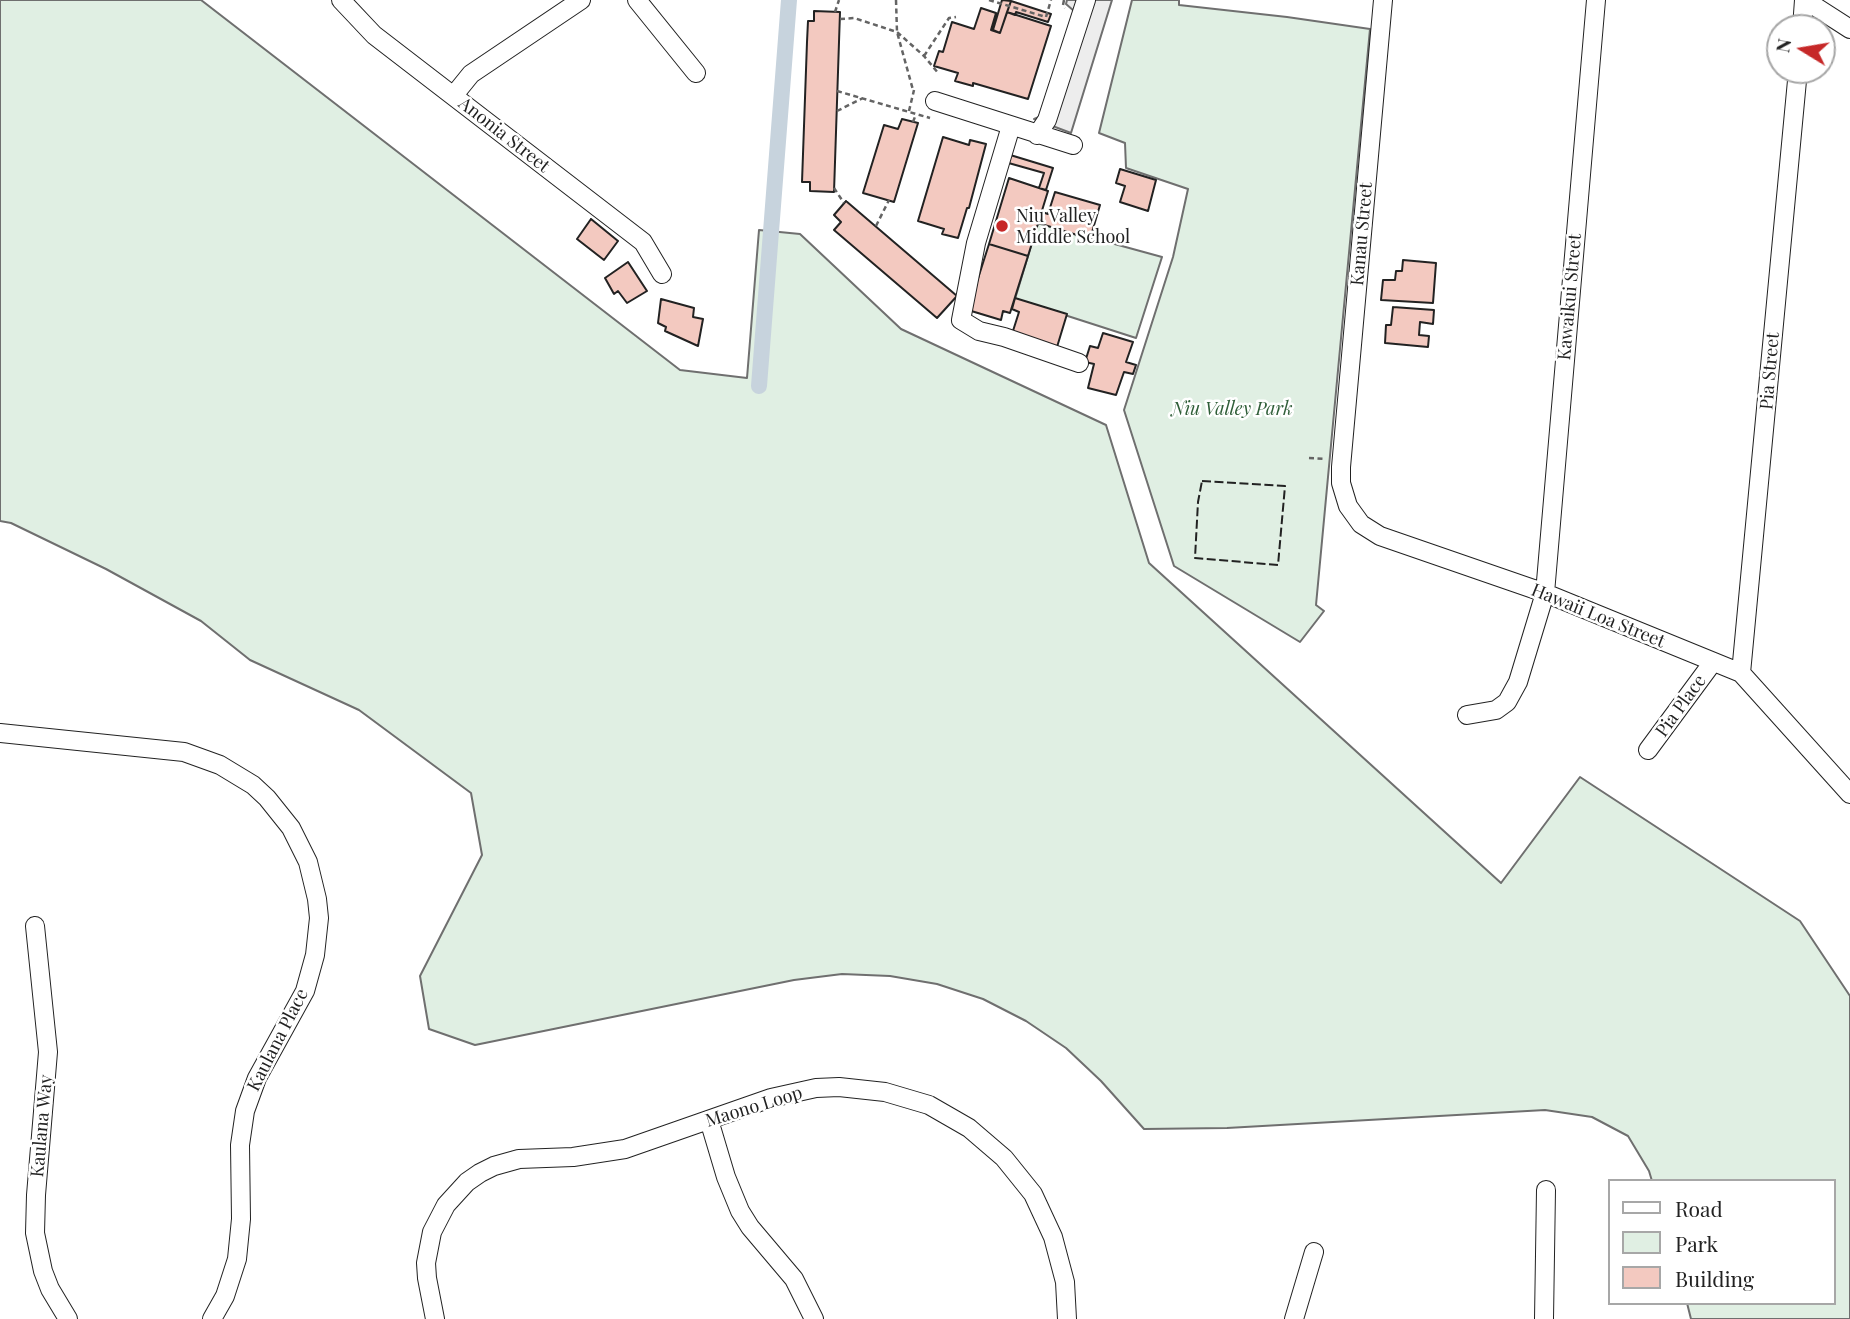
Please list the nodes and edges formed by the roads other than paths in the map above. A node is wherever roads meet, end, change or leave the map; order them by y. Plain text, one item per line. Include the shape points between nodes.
1 (341, 0) edge
2 (581, 0) edge
3 (637, 0) edge
4 (1086, 0) edge
5 (1383, 0) edge
6 (1596, 0) edge
7 (1805, 0) edge
8 (1850, 29) edge
9 (696, 73) dead end
10 (1797, 84) edge
11 (454, 95) junction
12 (932, 110) road end
13 (1011, 126) junction
14 (1037, 135) junction
15 (1073, 145) dead end
16 (663, 274) dead end
17 (1079, 363) dead end
18 (1341, 467) joint
19 (1545, 593) junction
20 (1713, 662) junction
21 (1741, 673) junction
22 (1467, 715) dead end
23 (0, 733) edge
24 (1648, 750) dead end
25 (1850, 794) edge
26 (35, 926) dead end
27 (709, 1120) junction
28 (1546, 1190) dead end
29 (1314, 1252) dead end
30 (68, 1319) edge
31 (212, 1319) edge
32 (435, 1319) edge
33 (814, 1319) edge
34 (1068, 1319) edge
35 (1294, 1319) edge
36 (1544, 1319) edge

1 - 11 street, Anonia Street via 374,36
2 - 11 street via 471,74
3 - 9 street
4 - 14 street via 1047,120
5 - 18 street, Kanau Street
6 - 19 street, Kawaikui Street
7 - 8 street
10 - 21 street, Pia Street
11 - 16 street, Anonia Street via 643,242
12 - 13 street
13 - 14 street
13 - 17 street via 976,243 961,320 979,331
14 - 15 street
18 - 19 street, Hawaii Loa Street via 1345,500 1367,529
19 - 20 street, Hawaii Loa Street
19 - 22 street, Kawaikui Street via 1518,682 1507,702 1496,710
20 - 21 street, Hawaii Loa Street
20 - 24 street, Pia Place
21 - 25 street, Hawaii Loa Street
23 - 31 street, Kaulana Place via 184,752 220,765 267,798 291,828 308,862 317,899 315,955 305,991 257,1078 245,1111 240,1145 240,1239 231,1279
26 - 30 street, Kaulana Way via 48,1052 35,1233 43,1271
27 - 32 street, Maono Loop via 613,1152 506,1162 467,1182 442,1211 428,1247 427,1278
27 - 33 street via 740,1211 794,1279
27 - 34 street, Maono Loop via 793,1092 839,1087 885,1092 949,1116 1004,1158 1033,1194 1060,1259
28 - 36 street
29 - 35 street

